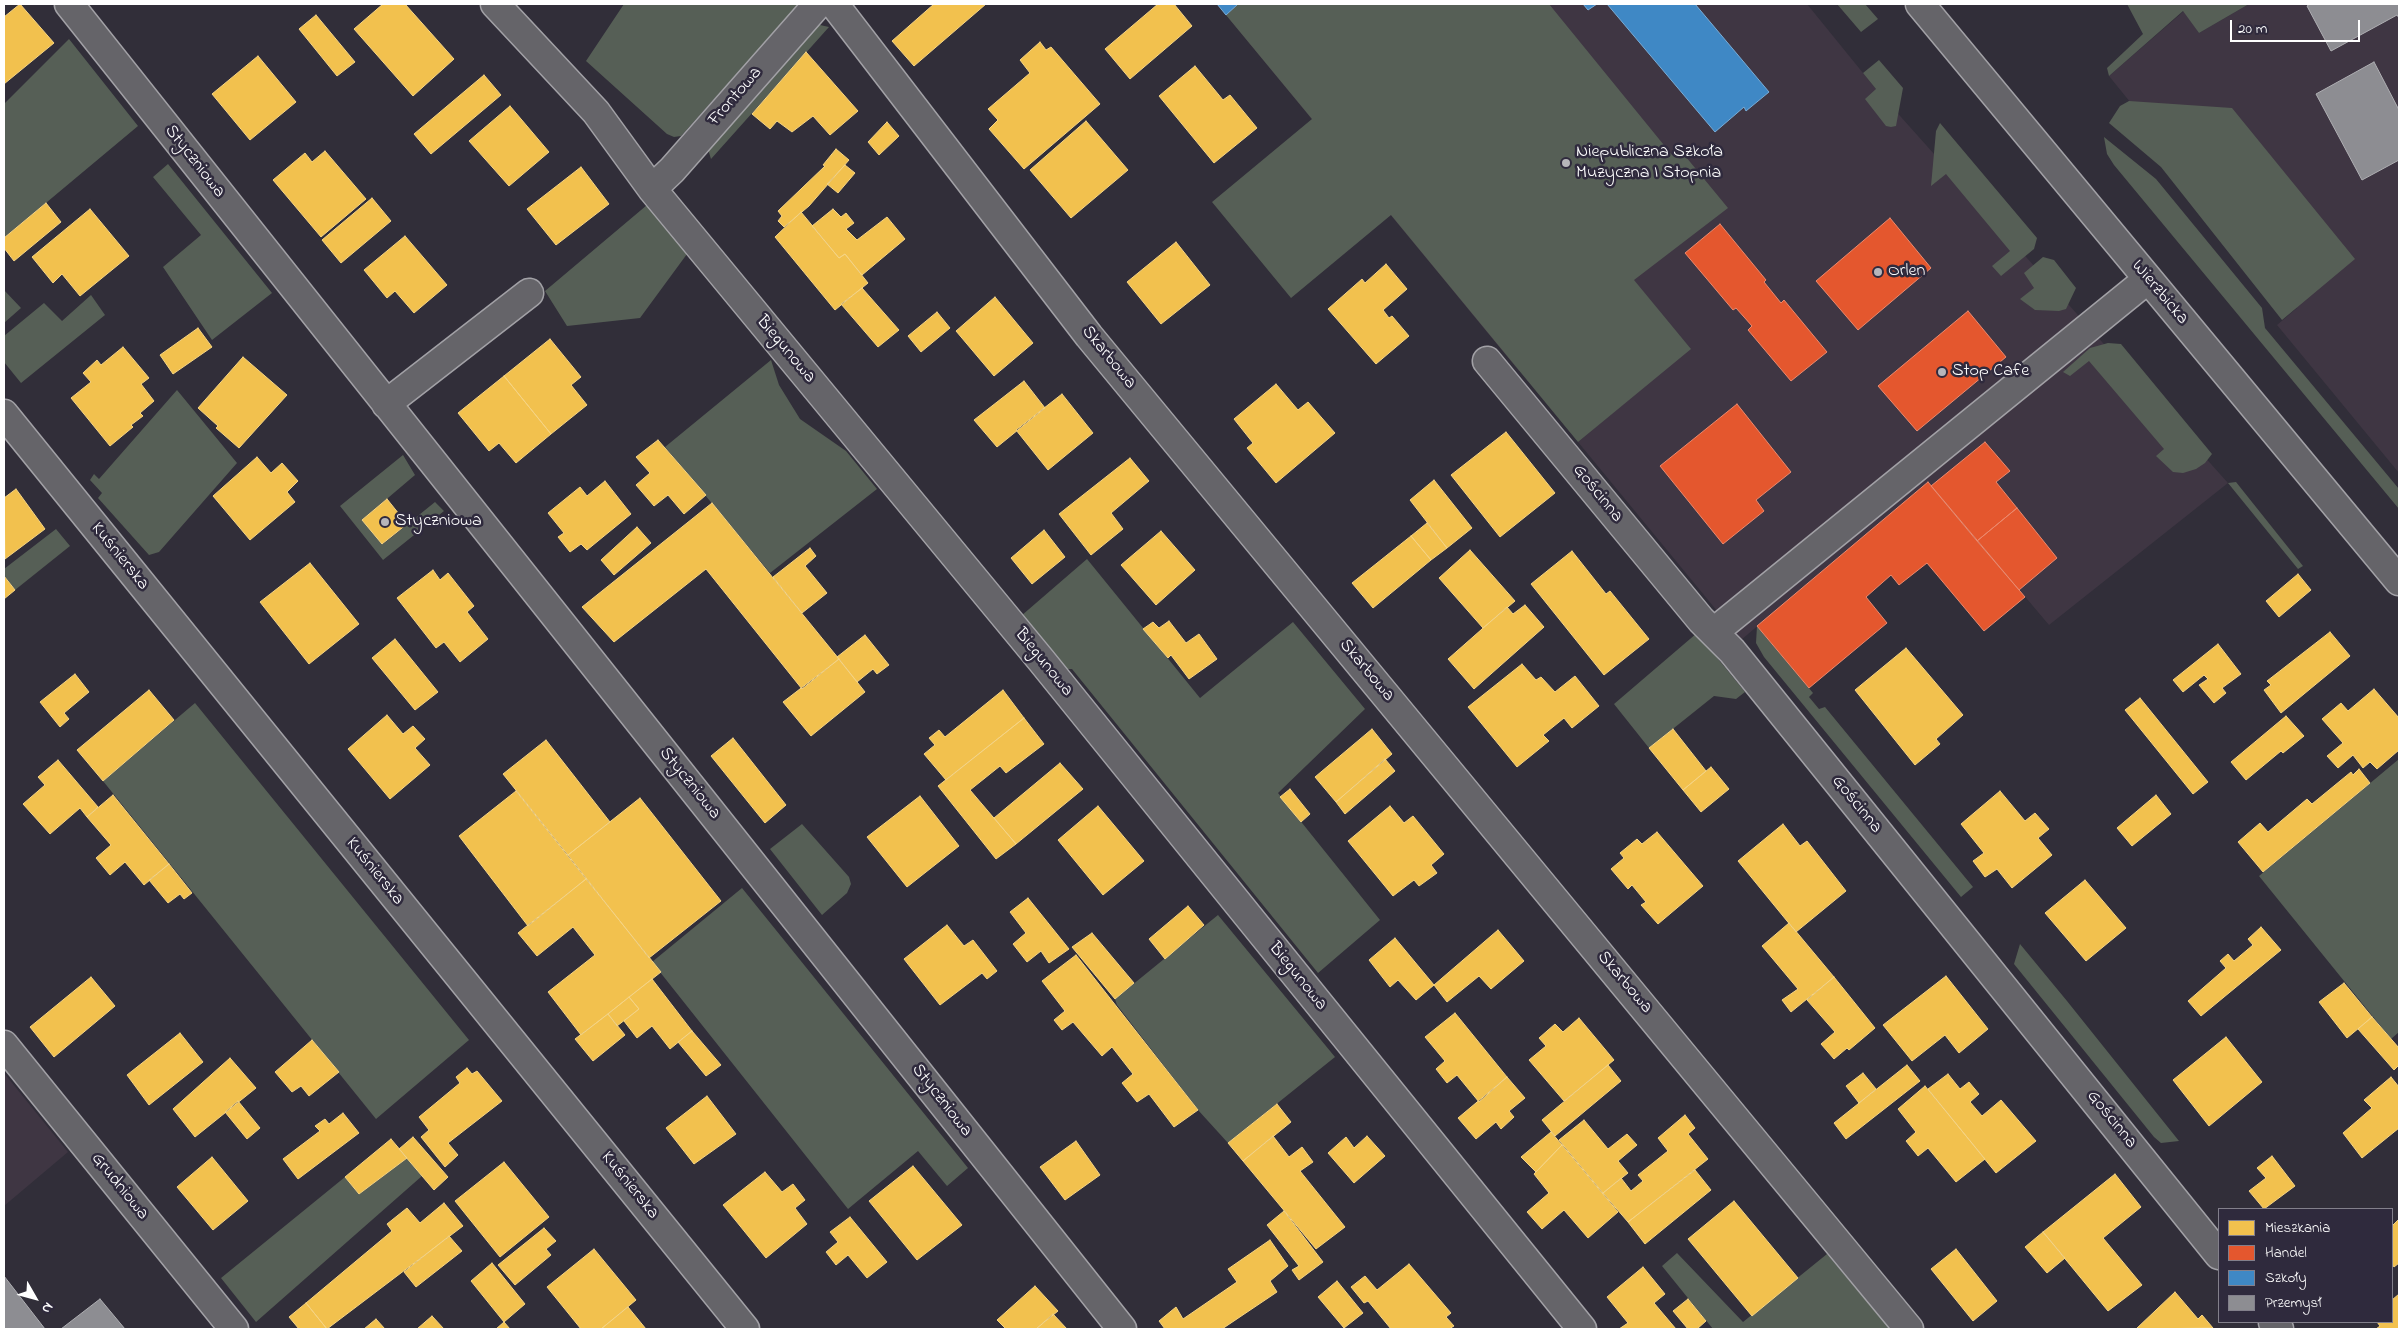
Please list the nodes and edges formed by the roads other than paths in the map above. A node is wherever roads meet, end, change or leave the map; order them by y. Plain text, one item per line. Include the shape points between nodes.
1 (69, 4) edge
2 (495, 4) edge
3 (818, 4) edge
4 (834, 4) edge
5 (1920, 4) edge
6 (652, 189) junction
7 (2148, 280) junction
8 (529, 293) dead end
9 (1487, 361) dead end
10 (386, 404) junction
11 (4, 414) edge
12 (2399, 581) edge
13 (1715, 632) junction
14 (4, 1045) edge
15 (2218, 1254) edge
16 (234, 1329) edge
17 (745, 1329) edge
18 (1122, 1329) edge
19 (1582, 1329) edge
20 (1909, 1329) edge

1 - 10 street, Styczniowa
2 - 6 street, Biegunowa via 596,112
3 - 6 street, Frontowa
4 - 20 street, Skarbowa via 1089,336
5 - 7 street, Wierzbicka
6 - 19 street, Biegunowa via 1047,668
7 - 12 street, Wierzbicka
7 - 13 street
8 - 10 street
9 - 13 street, Gościnna via 1701,620
10 - 18 street, Styczniowa
11 - 17 street, Kuśnierska
13 - 15 street, Gościnna
14 - 16 street, Grudniowa

